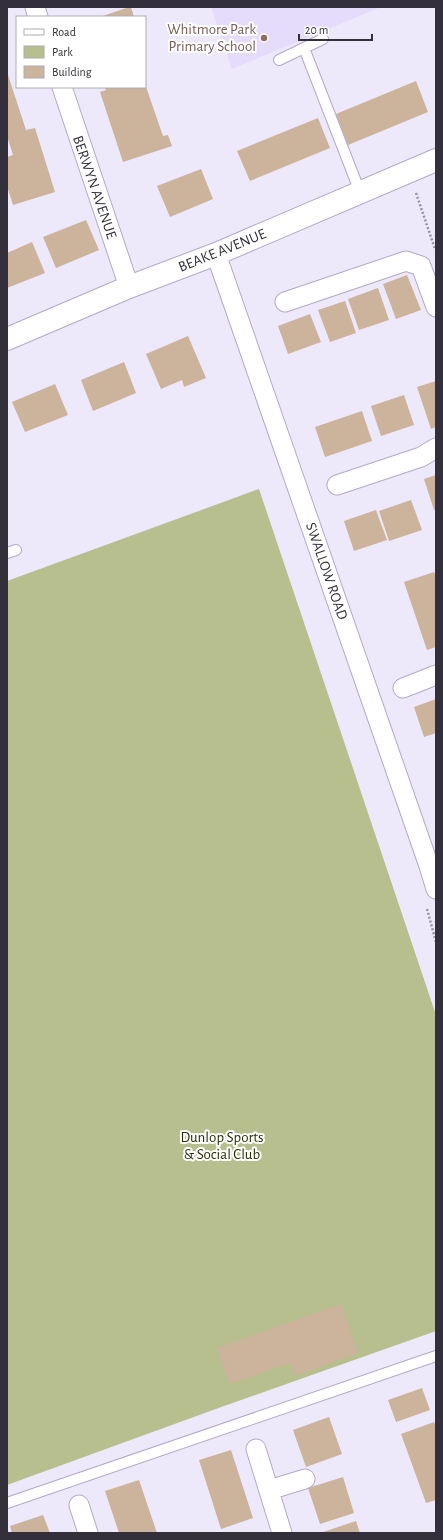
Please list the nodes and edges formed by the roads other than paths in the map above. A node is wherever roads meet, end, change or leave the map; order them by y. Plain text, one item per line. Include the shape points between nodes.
1 (323, 39) dead end
2 (304, 48) junction
3 (278, 60) dead end
4 (62, 88) edge
5 (436, 160) edge
6 (360, 192) junction
7 (216, 254) junction
8 (129, 287) junction
9 (285, 302) dead end
10 (436, 307) edge
11 (7, 339) edge
12 (436, 448) edge
13 (337, 485) dead end
14 (436, 676) edge
15 (403, 688) dead end
16 (436, 889) edge
17 (436, 1356) edge
18 (256, 1449) dead end
19 (305, 1479) dead end
20 (269, 1490) junction
21 (7, 1503) edge
22 (79, 1505) dead end
23 (88, 1533) edge
24 (282, 1533) edge

1 - 2 lane
2 - 3 lane
2 - 6 lane
4 - 8 street, BERWYN AVENUE
5 - 6 street, BEAKE AVENUE
6 - 7 street, BEAKE AVENUE
7 - 8 street, BEAKE AVENUE
7 - 16 street, SWALLOW ROAD
8 - 11 street, BEAKE AVENUE
9 - 10 street via 406,261 421,266
12 - 13 street via 421,457
14 - 15 street
17 - 21 lane
18 - 20 street
19 - 20 street
20 - 24 street
22 - 23 street

